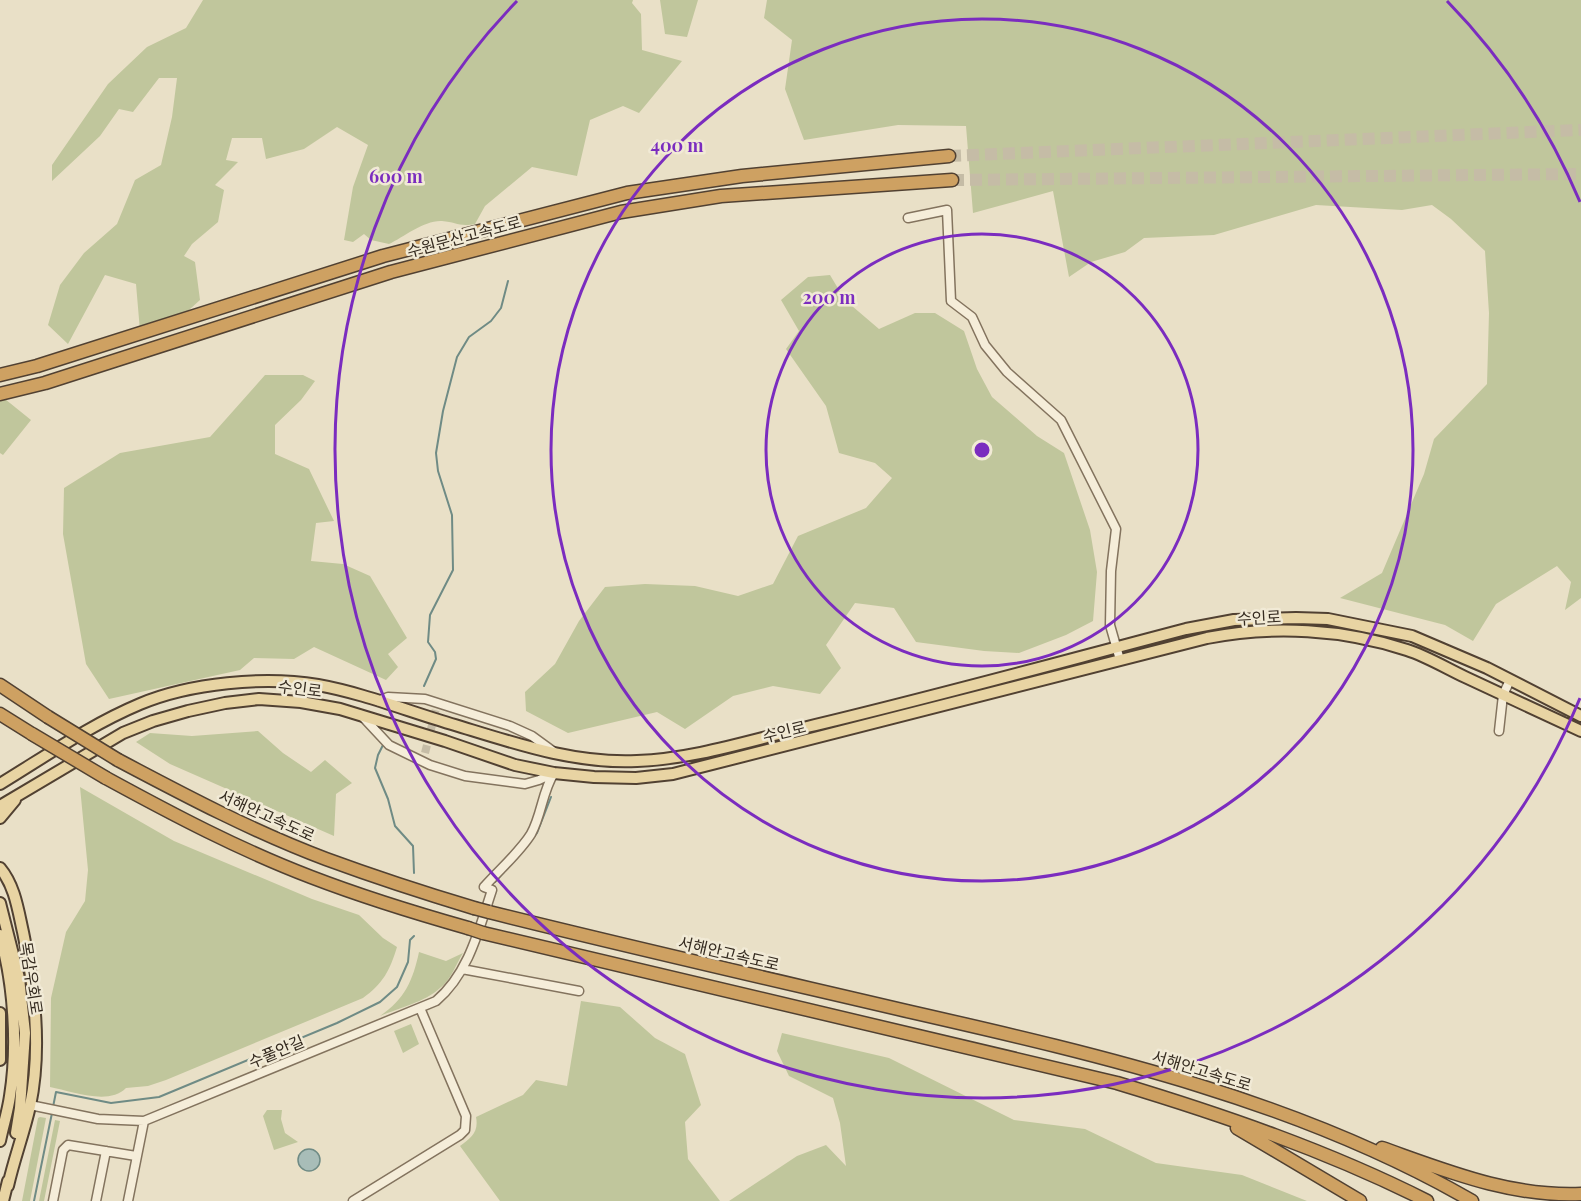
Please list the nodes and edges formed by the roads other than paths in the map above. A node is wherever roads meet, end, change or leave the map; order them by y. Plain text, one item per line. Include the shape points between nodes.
1 (949, 156) tunnel mouth
2 (952, 180) tunnel mouth
3 (908, 218) dead end
4 (0, 375) edge
5 (0, 394) edge
6 (1115, 648) junction
7 (1120, 660) junction
8 (1509, 680) junction
9 (0, 685) edge
10 (1503, 695) junction
11 (376, 701) junction
12 (0, 714) edge
13 (361, 715) junction
14 (1581, 716) edge
15 (1499, 731) dead end
16 (1581, 731) edge
17 (556, 754) junction
18 (31, 765) junction
19 (554, 773) junction
20 (0, 776) edge
21 (0, 784) edge
22 (20, 794) junction
23 (0, 806) edge
24 (0, 818) edge
25 (0, 868) edge
26 (0, 903) edge
27 (0, 935) edge
28 (462, 969) junction
29 (579, 991) dead end
30 (420, 1008) junction
31 (0, 1013) edge
32 (0, 1060) edge
33 (30, 1105) junction
34 (1207, 1110) junction
35 (1292, 1117) junction
36 (144, 1121) junction
37 (0, 1141) edge
38 (106, 1151) junction
39 (136, 1156) junction
40 (8, 1186) junction
41 (1581, 1194) edge
42 (3, 1201) edge
43 (53, 1201) edge
44 (96, 1201) edge
45 (128, 1201) edge
46 (353, 1201) edge
47 (1360, 1201) edge
48 (1427, 1201) edge
49 (1472, 1201) edge

1 - 4 highway, 수원문산고속도로 via 742,176 627,193 382,256
2 - 5 highway, 수원문산고속도로 via 721,196 621,212 391,272
3 - 6 street via 947,210 951,302 972,317 985,345 1007,372 1061,420 1116,529 1110,625
6 - 7 street
6 - 8 main road, 수인로 via 1234,620 1328,620 1412,636
6 - 17 main road, 수인로 via 685,756 603,762
7 - 10 main road, 수인로 via 1236,632 1327,633 1408,650
7 - 19 main road, 수인로 via 673,774 636,778
8 - 10 street
8 - 14 main road, 수인로
9 - 35 highway, 서해안고속도로, bridge via 118,760 236,820 325,858 424,893 629,947 1108,1059 1202,1085
10 - 15 street
10 - 16 main road, 수인로
11 - 17 main road, 수인로
11 - 17 street via 389,697 425,699 437,706 510,726
11 - 18 main road, 수인로 via 295,683 221,685 179,692 113,716
12 - 34 highway, bridge via 105,778 221,838 310,877 417,914 1117,1083
13 - 19 main road, 수인로 via 515,765
13 - 19 street via 389,745 465,776 525,783
13 - 22 main road, 수인로 via 282,699 225,703 188,711 123,733
18 - 20 main road
18 - 21 main road, 수인로
19 - 28 street, 수풀안길 via 545,787 531,833 484,887 492,891
22 - 23 main road, 수인로
22 - 24 main road
25 - 33 main road via 9,879 18,909 34,994
26 - 40 main road, 목감우회로 via 19,978 25,1033 20,1108
27 - 37 main road, 목감우회로 via 13,1028 10,1097
28 - 29 street
28 - 30 street, 수풀안길 via 448,991
30 - 36 street, 수풀안길
30 - 46 street via 466,1116 465,1130
31 - 32 main road
33 - 36 street, 수풀안길 via 98,1119
33 - 40 main road
34 - 47 highway
34 - 48 highway via 1349,1164
35 - 41 highway via 1464,1178 1536,1192
35 - 49 highway, 서해안고속도로 via 1383,1156
36 - 39 street
38 - 39 street
38 - 43 street via 66,1146
38 - 44 street
39 - 45 street
40 - 42 main road, 목감우회로

